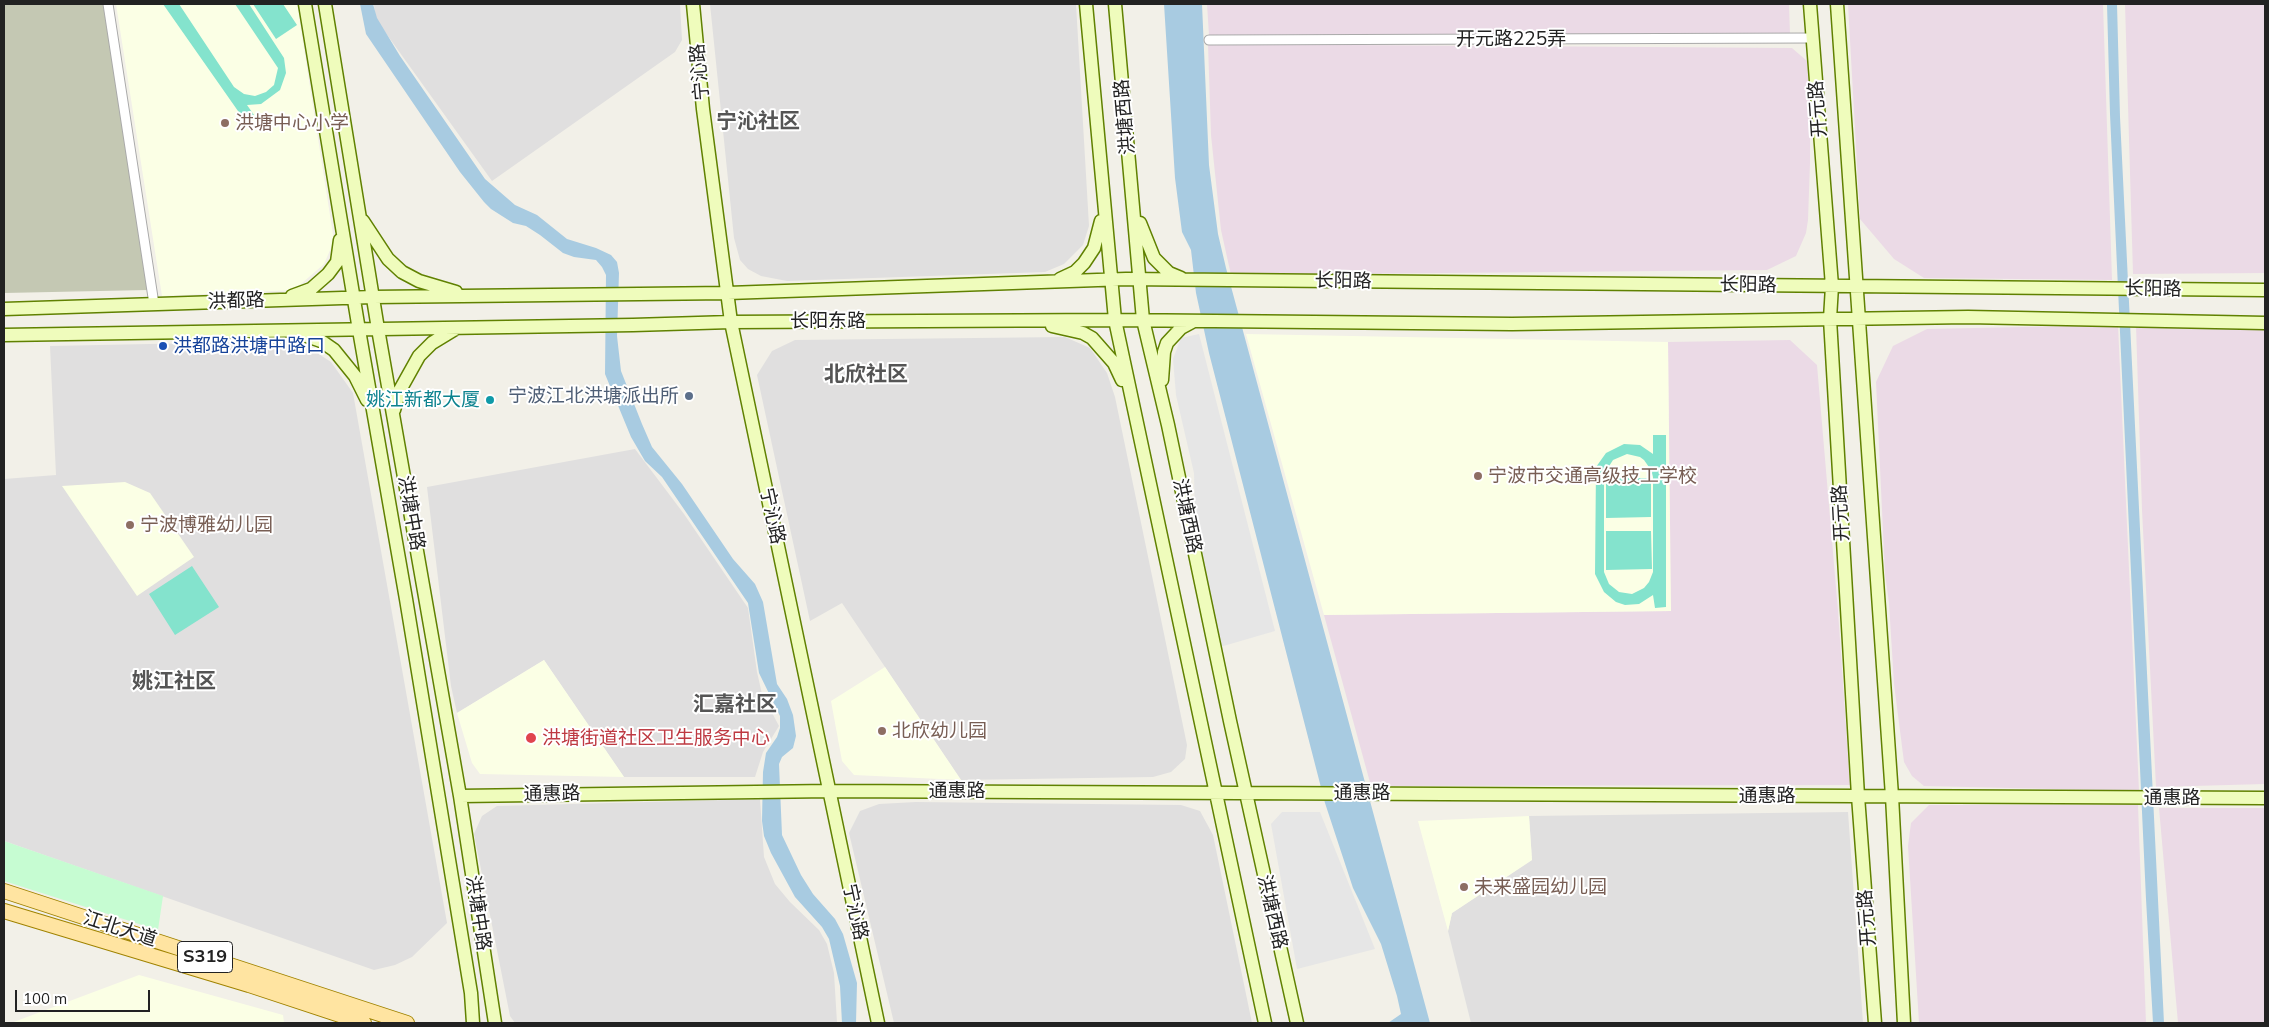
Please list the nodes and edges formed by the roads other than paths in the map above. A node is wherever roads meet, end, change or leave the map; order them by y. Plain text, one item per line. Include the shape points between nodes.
1 (108, 4) edge
2 (305, 4) edge
3 (325, 4) edge
4 (694, 4) edge
5 (1086, 4) edge
6 (1115, 4) edge
7 (1810, 4) edge
8 (1837, 4) edge
9 (1813, 38) junction
10 (1209, 40) dead end
11 (1133, 201) junction
12 (1104, 204) junction
13 (360, 215) junction
14 (341, 220) junction
15 (1140, 279) junction
16 (1110, 280) junction
17 (1189, 280) junction
18 (1054, 282) junction
19 (1832, 286) junction
20 (1855, 286) junction
21 (2265, 290) edge
22 (728, 293) junction
23 (468, 296) junction
24 (373, 297) junction
25 (354, 298) junction
26 (280, 300) junction
27 (154, 304) junction
28 (4, 309) edge
29 (1857, 318) junction
30 (1830, 319) junction
31 (1115, 320) junction
32 (1143, 320) junction
33 (1007, 321) junction
34 (1197, 321) junction
35 (731, 322) junction
36 (2265, 323) edge
37 (457, 328) junction
38 (378, 329) junction
39 (359, 330) junction
40 (290, 331) junction
41 (4, 335) edge
42 (1164, 408) junction
43 (1134, 412) junction
44 (374, 413) junction
45 (393, 413) junction
46 (830, 791) junction
47 (1215, 792) junction
48 (1245, 792) junction
49 (460, 796) junction
50 (1858, 796) junction
51 (1892, 796) junction
52 (2265, 798) edge
53 (4, 891) edge
54 (4, 911) edge
55 (364, 1023) edge
56 (407, 1023) edge
57 (473, 1023) edge
58 (495, 1023) edge
59 (878, 1023) edge
60 (1265, 1023) edge
61 (1297, 1023) edge
62 (1875, 1023) edge
63 (1904, 1023) edge

1 - 27 street
2 - 14 main road, 洪塘中路
3 - 13 main road, 洪塘中路
4 - 22 main road, 宁沁路 via 704,112
5 - 12 main road, 洪塘西路
6 - 11 main road, 洪塘西路
7 - 9 main road, 开元路
8 - 20 main road, 开元路
9 - 10 street, 开元路225弄
9 - 19 main road, 开元路
11 - 15 main road, 洪塘西路
11 - 17 main road via 1154,258 1168,273
12 - 16 main road, 洪塘西路
12 - 18 main road via 1094,248 1075,272
13 - 23 main road via 388,258 402,272 420,282
13 - 24 main road, 洪塘中路
14 - 25 main road, 洪塘中路
14 - 26 main road via 337,262 328,274 311,289
15 - 16 main road, 长阳东路
15 - 17 main road, 长阳东路
15 - 32 main road, 洪塘西路
16 - 18 main road, 长阳东路
16 - 31 main road, 洪塘西路
17 - 19 main road, 长阳路
18 - 22 main road, 长阳东路
19 - 20 main road, 长阳路
19 - 30 main road, 开元路
20 - 21 main road, 长阳路
20 - 29 main road, 开元路
22 - 23 main road, 长阳东路
22 - 35 main road, 宁沁路
23 - 24 main road, 洪都路
24 - 25 main road, 洪都路
24 - 38 main road, 洪塘中路
25 - 26 main road, 洪都路
25 - 39 main road, 洪塘中路
26 - 27 main road, 洪都路
27 - 28 main road, 洪都路
29 - 30 main road, 长阳路
29 - 36 main road, 长阳路
29 - 51 main road, 开元路
30 - 34 main road, 长阳路 via 1512,324
30 - 50 main road, 开元路
31 - 32 main road, 长阳东路
31 - 33 main road, 长阳东路
31 - 43 main road, 洪塘西路
32 - 34 main road, 长阳东路
32 - 42 main road, 洪塘西路
33 - 35 main road, 长阳东路
33 - 43 main road via 1063,328 1092,338 1114,363
34 - 42 main road via 1174,334 1167,344 1162,367
35 - 37 main road, 长阳东路
35 - 46 main road, 宁沁路
37 - 38 main road, 洪都路
37 - 45 main road via 432,343 419,356 400,390
38 - 39 main road, 洪都路
38 - 45 main road, 洪塘中路
39 - 40 main road, 洪都路
39 - 44 main road, 洪塘中路
40 - 41 main road, 洪都路
40 - 44 main road via 321,340 334,350 355,376
42 - 48 main road, 洪塘西路
43 - 47 main road, 洪塘西路
44 - 57 main road, 洪塘中路 via 468,974
45 - 49 main road, 洪塘中路
46 - 47 main road, 通惠路
46 - 49 main road, 通惠路
46 - 59 main road, 宁沁路
47 - 48 main road, 通惠路
47 - 60 main road, 洪塘西路
48 - 50 main road, 通惠路
48 - 61 main road, 洪塘西路
49 - 58 main road, 洪塘中路
50 - 51 main road, 通惠路
50 - 62 main road, 开元路
51 - 52 main road, 通惠路
51 - 63 main road, 开元路
53 - 56 main road, 江北大道 / S319
54 - 55 main road, 江北大道 / S319

